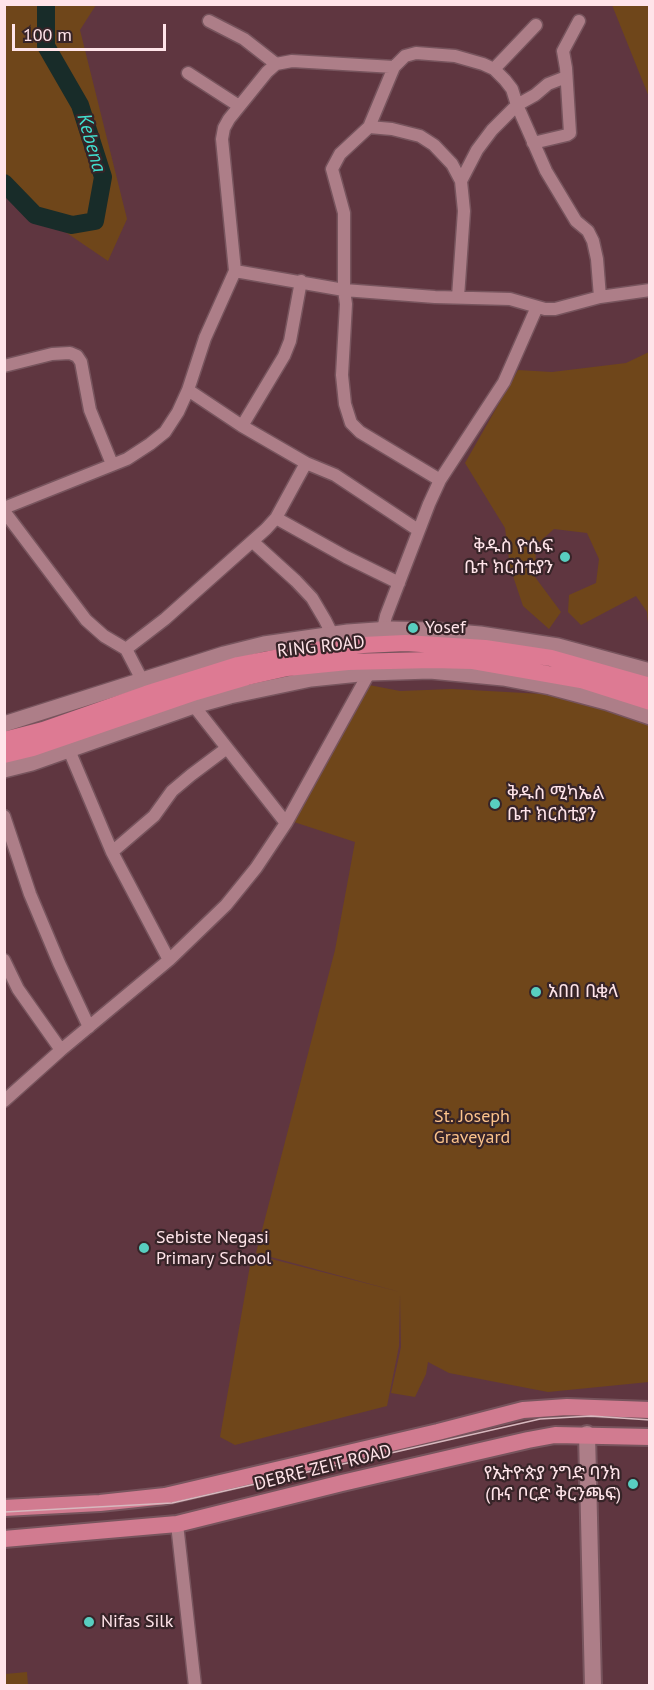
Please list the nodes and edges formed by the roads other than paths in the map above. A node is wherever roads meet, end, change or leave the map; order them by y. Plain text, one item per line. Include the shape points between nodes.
1 (209, 21) dead end
2 (579, 21) dead end
3 (536, 25) dead end
4 (276, 64) junction
5 (394, 67) junction
6 (494, 69) junction
7 (188, 73) dead end
8 (566, 77) junction
9 (517, 105) junction
10 (239, 106) junction
11 (369, 127) junction
12 (533, 143) junction
13 (460, 181) junction
14 (235, 270) junction
15 (301, 281) junction
16 (344, 290) junction
17 (650, 290) edge
18 (458, 297) junction
19 (600, 297) junction
20 (537, 307) junction
21 (4, 366) edge
22 (188, 390) junction
23 (242, 426) junction
24 (306, 463) junction
25 (112, 464) junction
26 (440, 480) junction
27 (4, 510) edge
28 (276, 518) junction
29 (418, 530) junction
30 (253, 542) junction
31 (399, 583) junction
32 (383, 629) junction
33 (332, 634) junction
34 (126, 649) junction
35 (650, 671) edge
36 (369, 673) junction
37 (142, 680) junction
38 (650, 686) edge
39 (650, 702) edge
40 (194, 706) junction
41 (650, 717) edge
42 (4, 724) edge
43 (4, 740) edge
44 (227, 748) junction
45 (69, 750) junction
46 (4, 755) edge
47 (4, 770) edge
48 (4, 816) edge
49 (286, 823) junction
50 (112, 852) junction
51 (4, 960) edge
52 (169, 960) junction
53 (89, 1027) junction
54 (61, 1050) junction
55 (4, 1101) edge
56 (650, 1410) edge
57 (587, 1434) junction
58 (650, 1437) edge
59 (4, 1508) edge
60 (177, 1524) junction
61 (4, 1539) edge
62 (195, 1686) edge
63 (593, 1686) edge

1 - 4 street via 244,39
2 - 8 street via 563,51
3 - 6 street
4 - 5 street via 292,61
4 - 10 street
5 - 6 street via 410,54 425,53 474,60
5 - 11 street
6 - 9 street via 512,89
7 - 10 street
8 - 9 street
8 - 12 street via 570,133
9 - 12 street
9 - 13 street via 477,150
10 - 14 street via 224,128 222,139
11 - 13 street via 420,136 452,164
11 - 16 street via 340,154 332,169 344,213
12 - 19 street via 576,221 593,241
13 - 18 street via 464,211
14 - 15 street
14 - 22 street via 205,338
15 - 16 street
15 - 23 street via 284,356
16 - 18 street
16 - 26 street via 342,375 351,423
17 - 19 street
18 - 20 street via 510,299
19 - 20 street via 555,309
20 - 26 street via 504,381
21 - 25 street via 52,354 77,356 90,410
22 - 23 street
22 - 25 street via 165,432 127,459
23 - 24 street
24 - 28 street
24 - 29 street via 335,475
25 - 27 street
26 - 29 street
27 - 34 street via 86,620
28 - 30 street
28 - 31 street
29 - 31 street
30 - 33 street via 312,598
30 - 34 street
31 - 32 street
32 - 33 street
32 - 35 street via 434,630 547,644
33 - 37 street via 264,644
34 - 37 street
36 - 40 street via 277,685
36 - 41 street via 430,672 503,678 550,687
36 - 49 street
37 - 42 street
38 - 43 highway, RING ROAD via 550,658 485,648 405,643 363,645 238,665
39 - 46 highway, RING ROAD via 581,680 473,661 348,662 287,668 247,677
40 - 44 street
40 - 45 street
44 - 49 street
44 - 50 street via 172,791 154,816
45 - 47 street
45 - 50 street
48 - 53 street via 30,894
49 - 52 street via 233,896
50 - 52 street
51 - 54 street via 18,989
52 - 53 street
53 - 54 street
54 - 55 street
56 - 59 main road, DEBRE ZEIT ROAD via 523,1410 165,1496
57 - 58 main road, DEBRE ZEIT ROAD
57 - 60 main road, DEBRE ZEIT ROAD via 528,1440
57 - 63 main road
60 - 61 main road, DEBRE ZEIT ROAD
60 - 62 street

